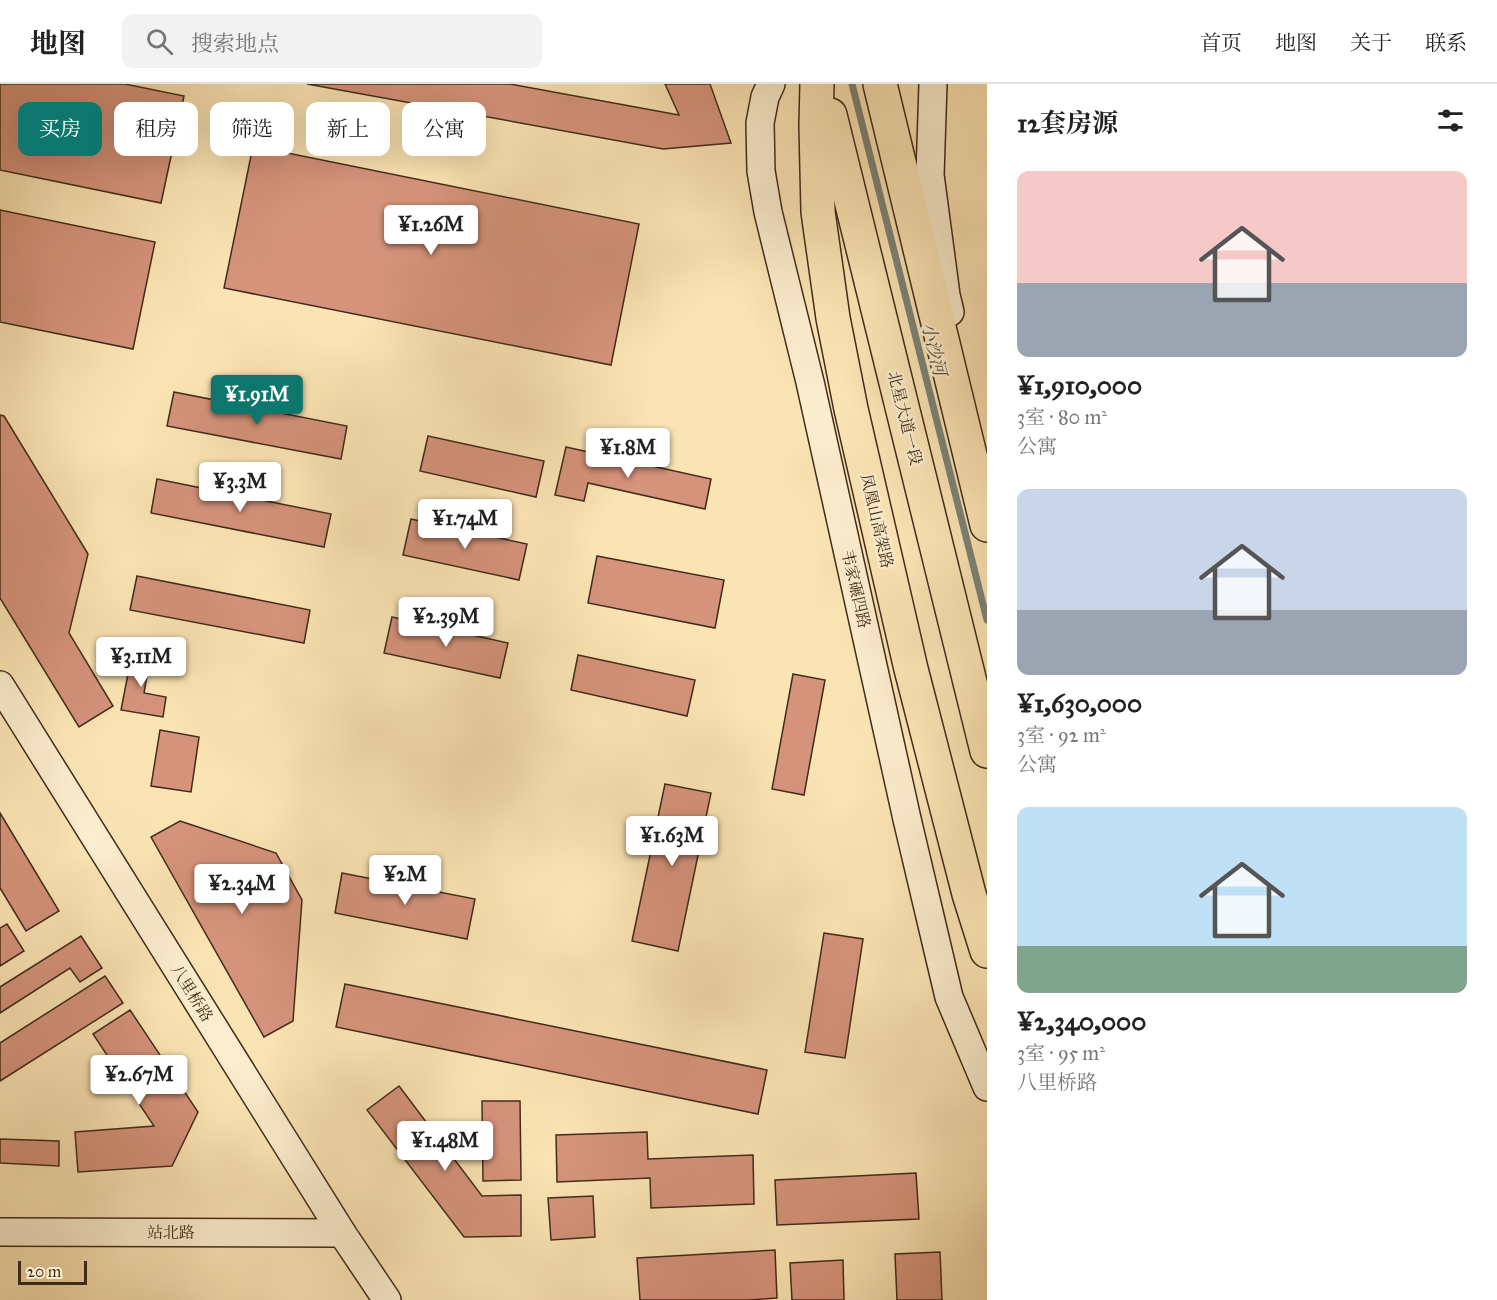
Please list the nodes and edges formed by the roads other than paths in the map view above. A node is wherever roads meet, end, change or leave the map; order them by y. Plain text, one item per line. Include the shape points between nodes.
1 (771, 84) edge
2 (817, 84) edge
3 (822, 84) edge
4 (880, 84) edge
5 (933, 84) edge
6 (987, 474) edge
7 (987, 525) edge
8 (0, 685) edge
9 (987, 751) edge
10 (987, 951) edge
11 (987, 1088) edge
12 (0, 1232) edge
13 (342, 1233) junction
14 (387, 1300) edge

1 - 11 main road, 韦家碾四路 via 760,123 761,171 768,212 949,997
2 - 10 highway, 凤凰山高架路 via 818,212 833,318 911,669
3 - 9 highway, 北星大道一段
4 - 7 highway
5 - 6 main road via 930,175 946,295
8 - 13 main road, 八里桥路
12 - 13 main road, 站北路
13 - 14 main road, 八里桥路

